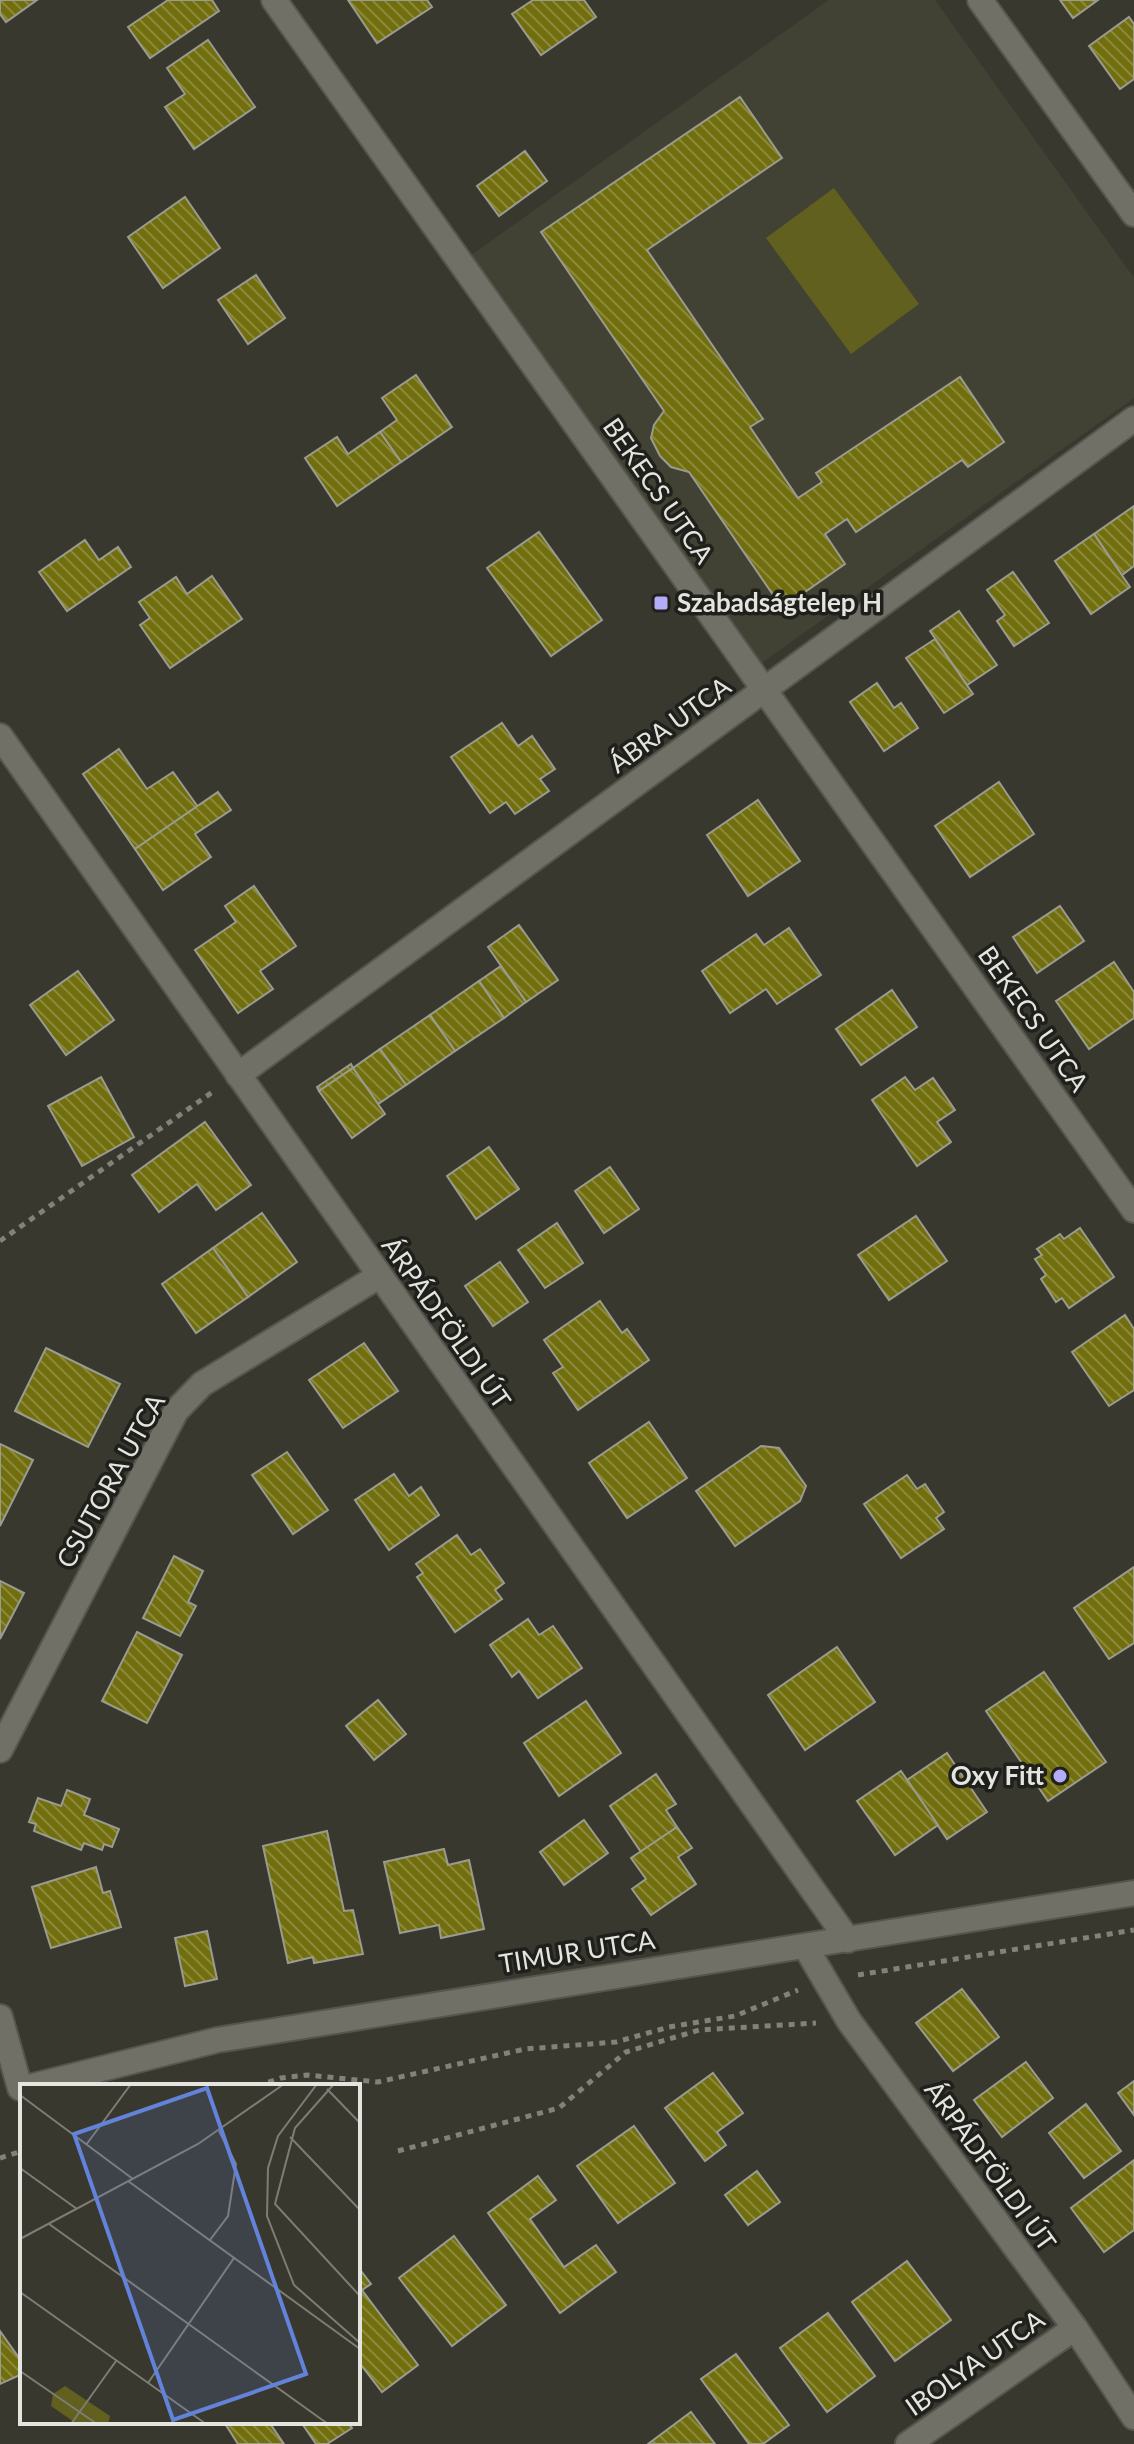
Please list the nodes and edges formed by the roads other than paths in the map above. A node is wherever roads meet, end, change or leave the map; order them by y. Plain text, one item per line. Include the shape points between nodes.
1 (274, 0) edge
2 (980, 0) edge
3 (1134, 214) edge
4 (1134, 419) edge
5 (766, 689) junction
6 (0, 736) edge
7 (238, 1075) junction
8 (1134, 1210) edge
9 (379, 1276) junction
10 (0, 1750) edge
11 (1134, 1893) edge
12 (848, 1940) junction
13 (805, 1946) junction
14 (0, 2017) edge
15 (39, 2084) edge
16 (19, 2089) edge
17 (1075, 2328) junction
18 (1134, 2417) edge
19 (908, 2444) edge

1 - 5 street, BEKECS UTCA
2 - 3 street
4 - 5 street, ÁBRA UTCA
5 - 7 street, ÁBRA UTCA
5 - 8 street, BEKECS UTCA
6 - 7 street, ÁRPÁDFÖLDI ÚT
7 - 9 street, ÁRPÁDFÖLDI ÚT
9 - 10 street, CSUTORA UTCA via 202,1384 176,1411
9 - 12 street, ÁRPÁDFÖLDI ÚT
11 - 12 street, TIMUR UTCA
12 - 13 street, TIMUR UTCA
13 - 15 street, TIMUR UTCA via 217,2040
13 - 17 street, ÁRPÁDFÖLDI ÚT via 849,2021
14 - 16 street
17 - 18 street, ÁRPÁDFÖLDI ÚT
17 - 19 street, IBOLYA UTCA

